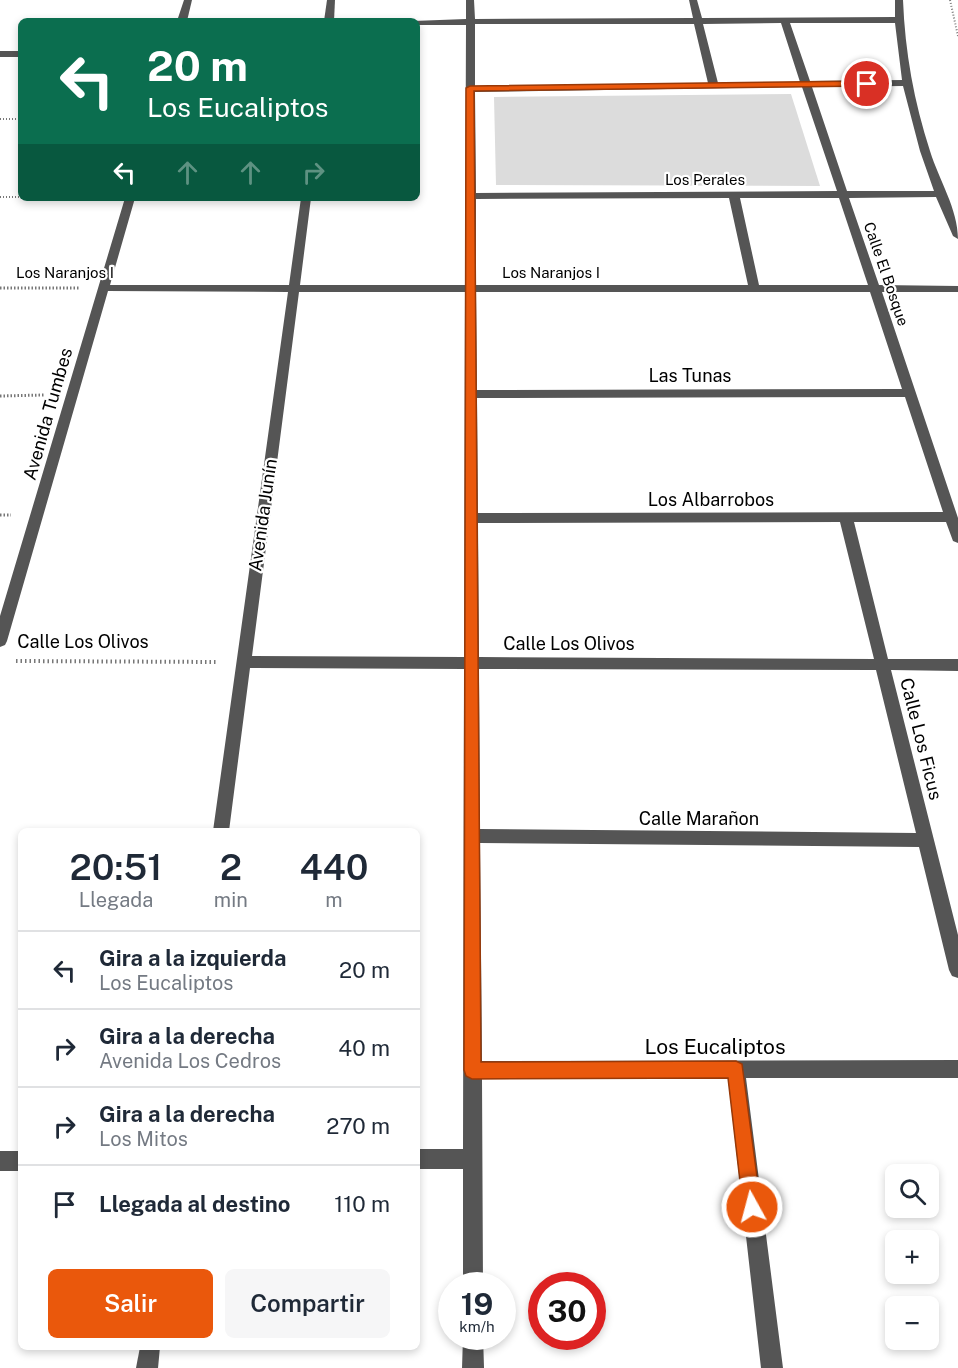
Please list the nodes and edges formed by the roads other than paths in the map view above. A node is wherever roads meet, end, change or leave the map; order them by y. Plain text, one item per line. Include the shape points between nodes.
1 (188, 0) edge
2 (331, 0) edge
3 (470, 0) edge
4 (693, 0) edge
5 (899, 0) edge
6 (183, 18) edge
7 (329, 18) edge
8 (899, 20) junction
9 (699, 21) junction
10 (785, 21) junction
11 (420, 22) edge
12 (470, 22) junction
13 (0, 54) edge
14 (18, 54) edge
15 (907, 83) junction
16 (807, 85) junction
17 (714, 86) junction
18 (470, 88) junction
19 (939, 194) junction
20 (734, 195) junction
21 (843, 195) junction
22 (470, 196) junction
23 (129, 201) edge
24 (306, 201) edge
25 (958, 236) edge
26 (104, 288) junction
27 (294, 288) junction
28 (470, 288) junction
29 (754, 289) junction
30 (875, 289) junction
31 (958, 289) edge
32 (910, 393) junction
33 (471, 394) junction
34 (951, 517) junction
35 (471, 518) junction
36 (846, 518) junction
37 (958, 538) edge
38 (0, 641) edge
39 (243, 662) junction
40 (471, 663) junction
41 (883, 665) junction
42 (958, 665) edge
43 (221, 828) edge
44 (472, 836) junction
45 (926, 840) junction
46 (958, 970) edge
47 (958, 1069) edge
48 (472, 1070) junction
49 (736, 1070) junction
50 (420, 1159) edge
51 (473, 1159) junction
52 (0, 1161) edge
53 (18, 1161) edge
54 (473, 1272) edge
55 (150, 1350) edge
56 (473, 1350) edge
57 (147, 1368) edge
58 (473, 1368) edge
59 (772, 1368) edge

1 - 6 street
2 - 7 street
3 - 12 street
4 - 9 street
5 - 8 street
8 - 10 street
8 - 15 street
9 - 10 street
9 - 12 street
9 - 17 street
10 - 16 street, Calle El Bosque
11 - 12 street
12 - 18 street
13 - 14 street
15 - 16 street
15 - 19 street
16 - 17 street
16 - 21 street, Calle El Bosque
17 - 18 street
18 - 22 street
19 - 21 street, Los Perales
19 - 25 street
20 - 21 street, Los Perales
20 - 22 street, Los Perales
20 - 29 street
21 - 30 street, Calle El Bosque
22 - 28 street
23 - 26 street, Avenida Tumbes
24 - 27 street, Avenida Junín
26 - 27 street, Los Naranjos I
26 - 38 street, Avenida Tumbes
27 - 28 street, Los Naranjos I
27 - 39 street, Avenida Junín
28 - 29 street, Los Naranjos I
28 - 33 street
29 - 30 street, Los Naranjos I
30 - 31 street, Los Naranjos I
30 - 32 street, Calle El Bosque
32 - 33 street, Las Tunas
32 - 34 street, Calle El Bosque
33 - 35 street
34 - 36 street, Los Albarrobos
34 - 37 street, Calle El Bosque
35 - 36 street, Los Albarrobos
35 - 40 street
36 - 41 street, Calle Los Ficus
39 - 40 street, Calle Los Olivos
39 - 43 street, Avenida Junín
40 - 41 street, Calle Los Olivos
40 - 44 street
41 - 42 street, Calle Los Olivos
41 - 45 street, Calle Los Ficus
44 - 45 street, Calle Marañon
44 - 48 street
45 - 46 street, Calle Los Ficus
47 - 49 street, Los Eucaliptos
48 - 49 street, Los Eucaliptos
48 - 51 street
49 - 59 street
50 - 51 street
51 - 54 street
52 - 53 street
55 - 57 street
56 - 58 street

